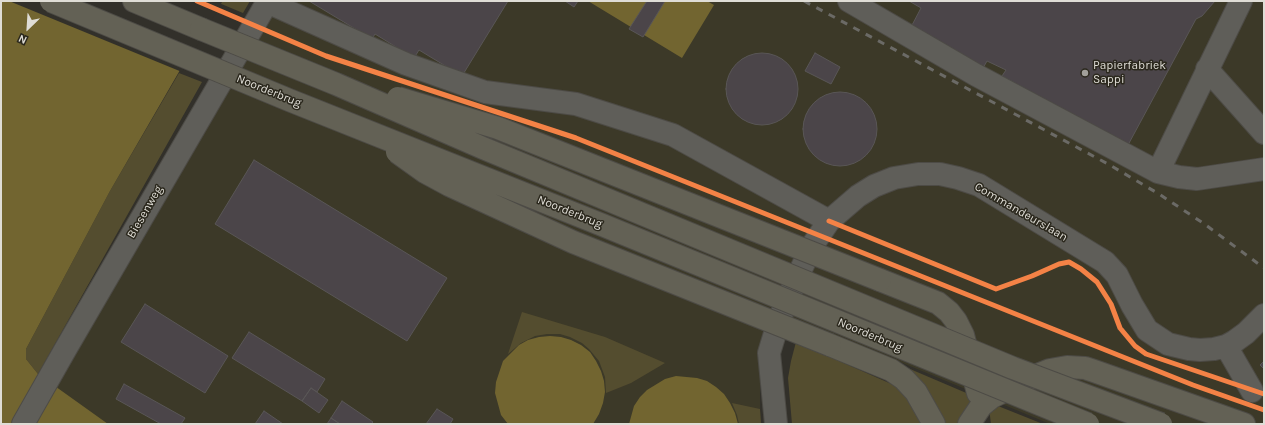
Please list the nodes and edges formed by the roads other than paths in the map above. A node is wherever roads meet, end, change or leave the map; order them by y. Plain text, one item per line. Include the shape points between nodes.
1 (51, 1) edge
2 (134, 1) edge
3 (849, 1) edge
4 (1241, 1) edge
5 (268, 2) edge
6 (1208, 69) junction
7 (336, 84) junction
8 (367, 131) junction
9 (1264, 133) edge
10 (1264, 169) edge
11 (1158, 172) junction
12 (824, 229) junction
13 (1264, 315) edge
14 (1226, 346) junction
15 (1252, 391) dead end
16 (978, 418) edge
17 (23, 424) edge
18 (776, 424) edge
19 (934, 424) edge
20 (1088, 424) edge
21 (1161, 424) edge
22 (1244, 424) edge

1 - 8 main road, Noorderbrug, bridge
2 - 7 main road, Noorderbrug, bridge
3 - 11 street via 976,75
4 - 6 street
5 - 12 street via 406,64 485,92 576,104 673,135
5 - 17 street, Biesenweg
6 - 9 street
6 - 11 street
7 - 16 main road, bridge via 408,101 498,128 938,303 949,312 963,335 975,376
7 - 21 main road, Noorderbrug, bridge via 483,148 1013,368
8 - 19 main road, bridge via 426,172 474,198 573,242 891,370 916,392
8 - 20 main road, Noorderbrug, bridge
10 - 11 street via 1196,179
12 - 14 street, Commandeurslaan via 858,196 894,178 918,174 940,174 958,178 980,185 1105,262 1117,275 1147,330 1157,338 1168,344 1189,349 1214,349
12 - 18 street, Commandeurslaan via 795,282 779,320 770,353
13 - 14 street, Commandeurslaan via 1246,333
14 - 15 street
16 - 22 main road via 992,398 1050,370 1067,367 1085,368

